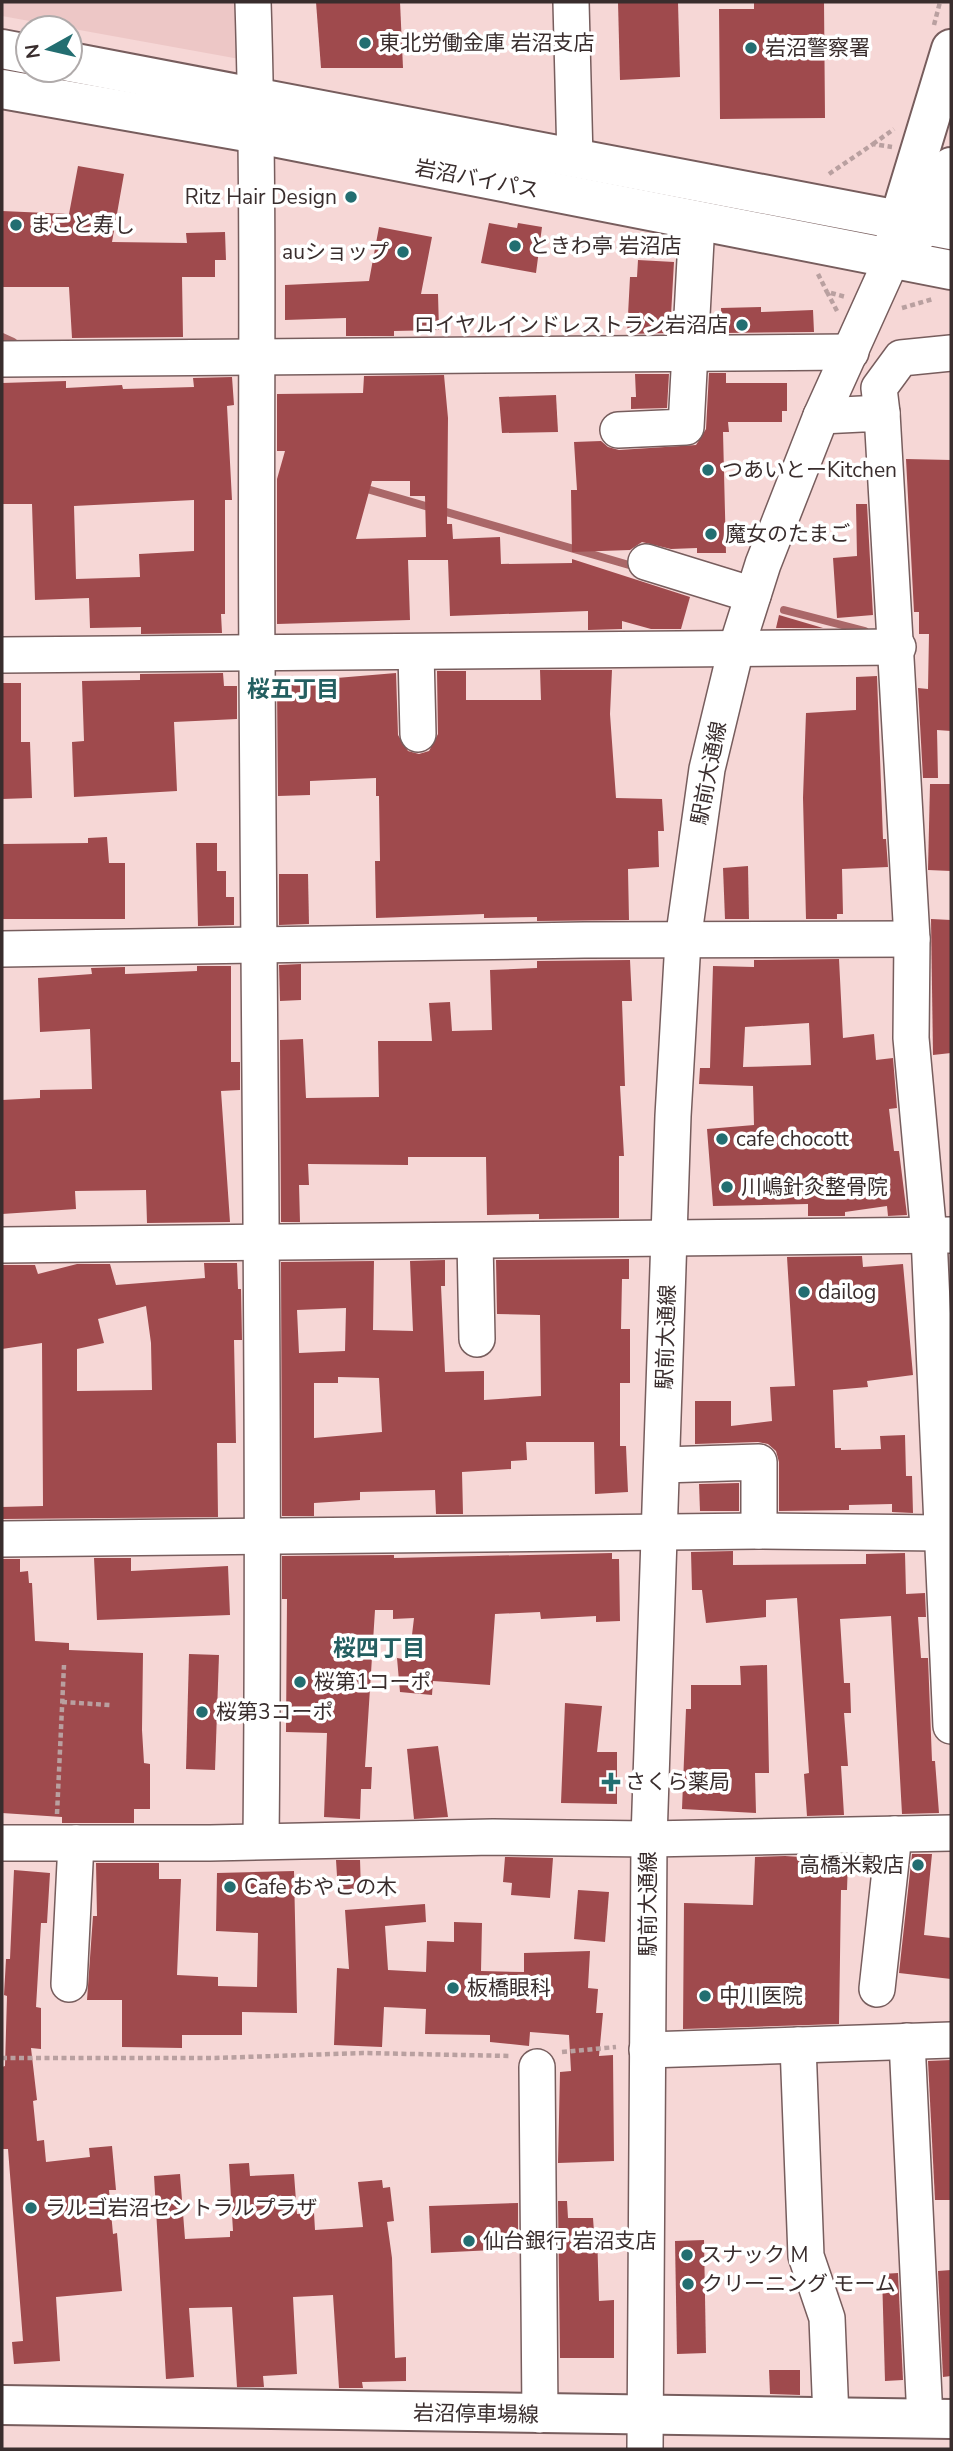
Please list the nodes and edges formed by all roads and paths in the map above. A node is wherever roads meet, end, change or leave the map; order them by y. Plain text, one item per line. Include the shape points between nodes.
1 (253, 2) edge
2 (571, 2) edge
3 (951, 49) edge
4 (84, 65) edge
5 (2, 89) edge
6 (257, 96) junction
7 (258, 134) junction
8 (575, 159) junction
9 (951, 167) edge
10 (697, 222) junction
11 (925, 225) edge
12 (891, 261) junction
13 (949, 284) edge
14 (897, 311) dead end
15 (851, 352) junction
16 (951, 353) edge
17 (688, 354) junction
18 (256, 355) junction
19 (2, 359) edge
20 (883, 412) junction
21 (821, 416) junction
22 (618, 430) dead end
23 (646, 562) dead end
24 (752, 595) junction
25 (898, 647) junction
26 (736, 649) junction
27 (416, 653) junction
28 (257, 655) junction
29 (2, 656) edge
30 (418, 734) dead end
31 (912, 939) junction
32 (683, 941) junction
33 (261, 947) junction
34 (2, 949) edge
35 (940, 1235) edge
36 (669, 1238) junction
37 (475, 1241) junction
38 (263, 1244) junction
39 (2, 1245) edge
40 (477, 1339) dead end
41 (944, 1418) edge
42 (662, 1465) junction
43 (759, 1531) junction
44 (659, 1533) junction
45 (941, 1533) junction
46 (264, 1538) junction
47 (2, 1539) edge
48 (64, 1665) dead end
49 (62, 1702) junction
50 (110, 1705) dead end
51 (951, 1726) edge
52 (951, 1833) edge
53 (894, 1834) junction
54 (649, 1839) junction
55 (261, 1841) junction
56 (2, 1843) edge
57 (66, 1843) junction
58 (69, 1984) dead end
59 (877, 1989) dead end
60 (951, 2040) edge
61 (907, 2041) junction
62 (799, 2045) junction
63 (632, 2048) junction
64 (2, 2058) edge
65 (534, 2059) junction
66 (2, 2405) edge
67 (540, 2415) junction
68 (831, 2418) junction
69 (938, 2419) edge
70 (646, 2433) edge

1 - 6 street
2 - 8 street
3 - 11 main road
4 - 6 main road, 岩沼バイパス
5 - 7 main road, 岩沼バイパス
6 - 7 street
6 - 8 main road, 岩沼バイパス
7 - 10 main road, 岩沼バイパス
7 - 18 street
8 - 11 main road, 岩沼バイパス
9 - 11 main road
10 - 12 main road, 岩沼バイパス
10 - 17 street
11 - 12 main road
12 - 13 main road, 岩沼バイパス
12 - 15 street, 駅前大通線
13 - 14 path
15 - 17 street
15 - 21 street, 駅前大通線
16 - 20 street via 901,358 879,388
17 - 18 street
17 - 22 street via 686,427
18 - 19 street
18 - 28 street
20 - 21 street
20 - 25 street
21 - 24 street, 駅前大通線
23 - 24 street
24 - 26 street, 駅前大通線
25 - 26 street
25 - 31 street
26 - 27 street
26 - 32 street, 駅前大通線 via 707,769
27 - 28 street
27 - 30 street
28 - 29 street
28 - 33 street
31 - 32 street
31 - 35 street via 911,1038
32 - 33 street
32 - 36 street, 駅前大通線
33 - 34 street
33 - 38 street
35 - 36 street
35 - 41 street
36 - 37 street
36 - 42 street, 駅前大通線
37 - 38 street
37 - 40 street
38 - 39 street
38 - 46 street
41 - 45 street
42 - 43 street via 759,1462
42 - 44 street, 駅前大通線
43 - 44 street
43 - 45 street
44 - 46 street
44 - 54 street, 駅前大通線
45 - 51 street
46 - 47 street
46 - 55 street
48 - 49 path
49 - 50 path
49 - 57 path
52 - 53 street
53 - 54 street
53 - 59 street
54 - 55 street
54 - 63 street, 駅前大通線
55 - 57 street
56 - 57 street
57 - 58 street
60 - 61 street
61 - 62 street
61 - 69 street
62 - 63 street
62 - 68 street via 806,2256 827,2318
63 - 65 path
63 - 70 street, 駅前大通線
64 - 65 path via 363,2053
65 - 67 street
66 - 67 main road, 岩沼停車場線
67 - 70 main road, 岩沼停車場線
68 - 69 main road, 岩沼停車場線
68 - 70 main road, 岩沼停車場線

